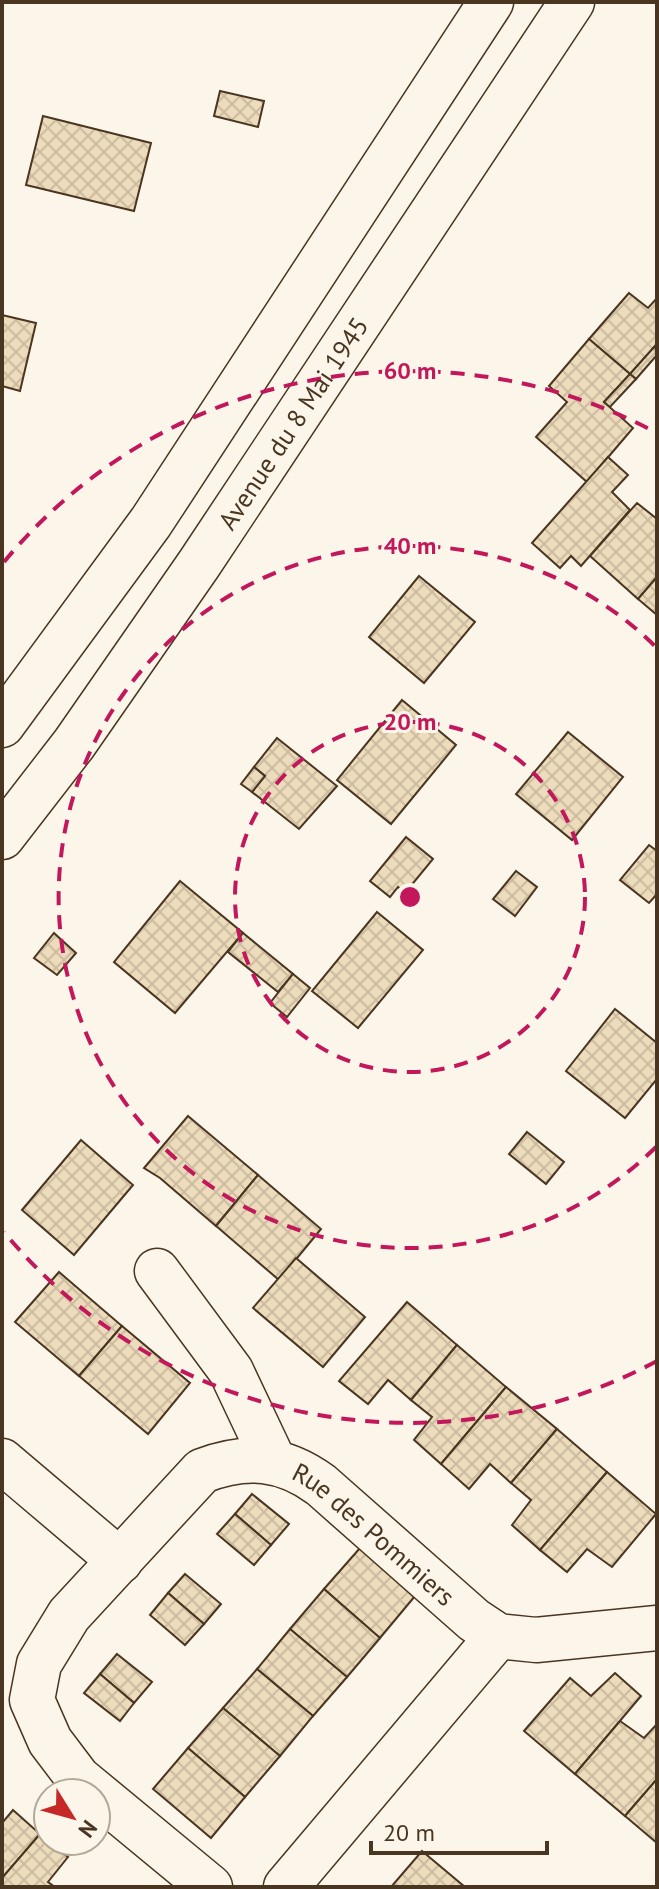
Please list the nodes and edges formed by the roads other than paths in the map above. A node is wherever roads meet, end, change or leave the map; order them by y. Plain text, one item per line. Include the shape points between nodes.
1 (491, 2) edge
2 (572, 2) edge
3 (2, 725) edge
4 (2, 837) edge
5 (157, 1271) dead end
6 (2, 1461) edge
7 (274, 1462) junction
8 (120, 1561) junction
9 (657, 1628) edge
10 (498, 1636) junction
11 (17, 1700) edge
12 (210, 1887) edge
13 (286, 1887) edge

1 - 3 main road via 151,522
2 - 4 main road, Avenue du 8 Mai 1945 via 199,564
5 - 7 main road via 231,1371
6 - 8 main road
7 - 8 main road, Rue des Pommiers via 225,1463 202,1471
7 - 10 main road, Rue des Pommiers via 300,1470 321,1485
8 - 11 main road, Rue des Pommiers via 69,1615
9 - 10 main road via 536,1640
10 - 13 main road
11 - 12 main road via 78,1778

